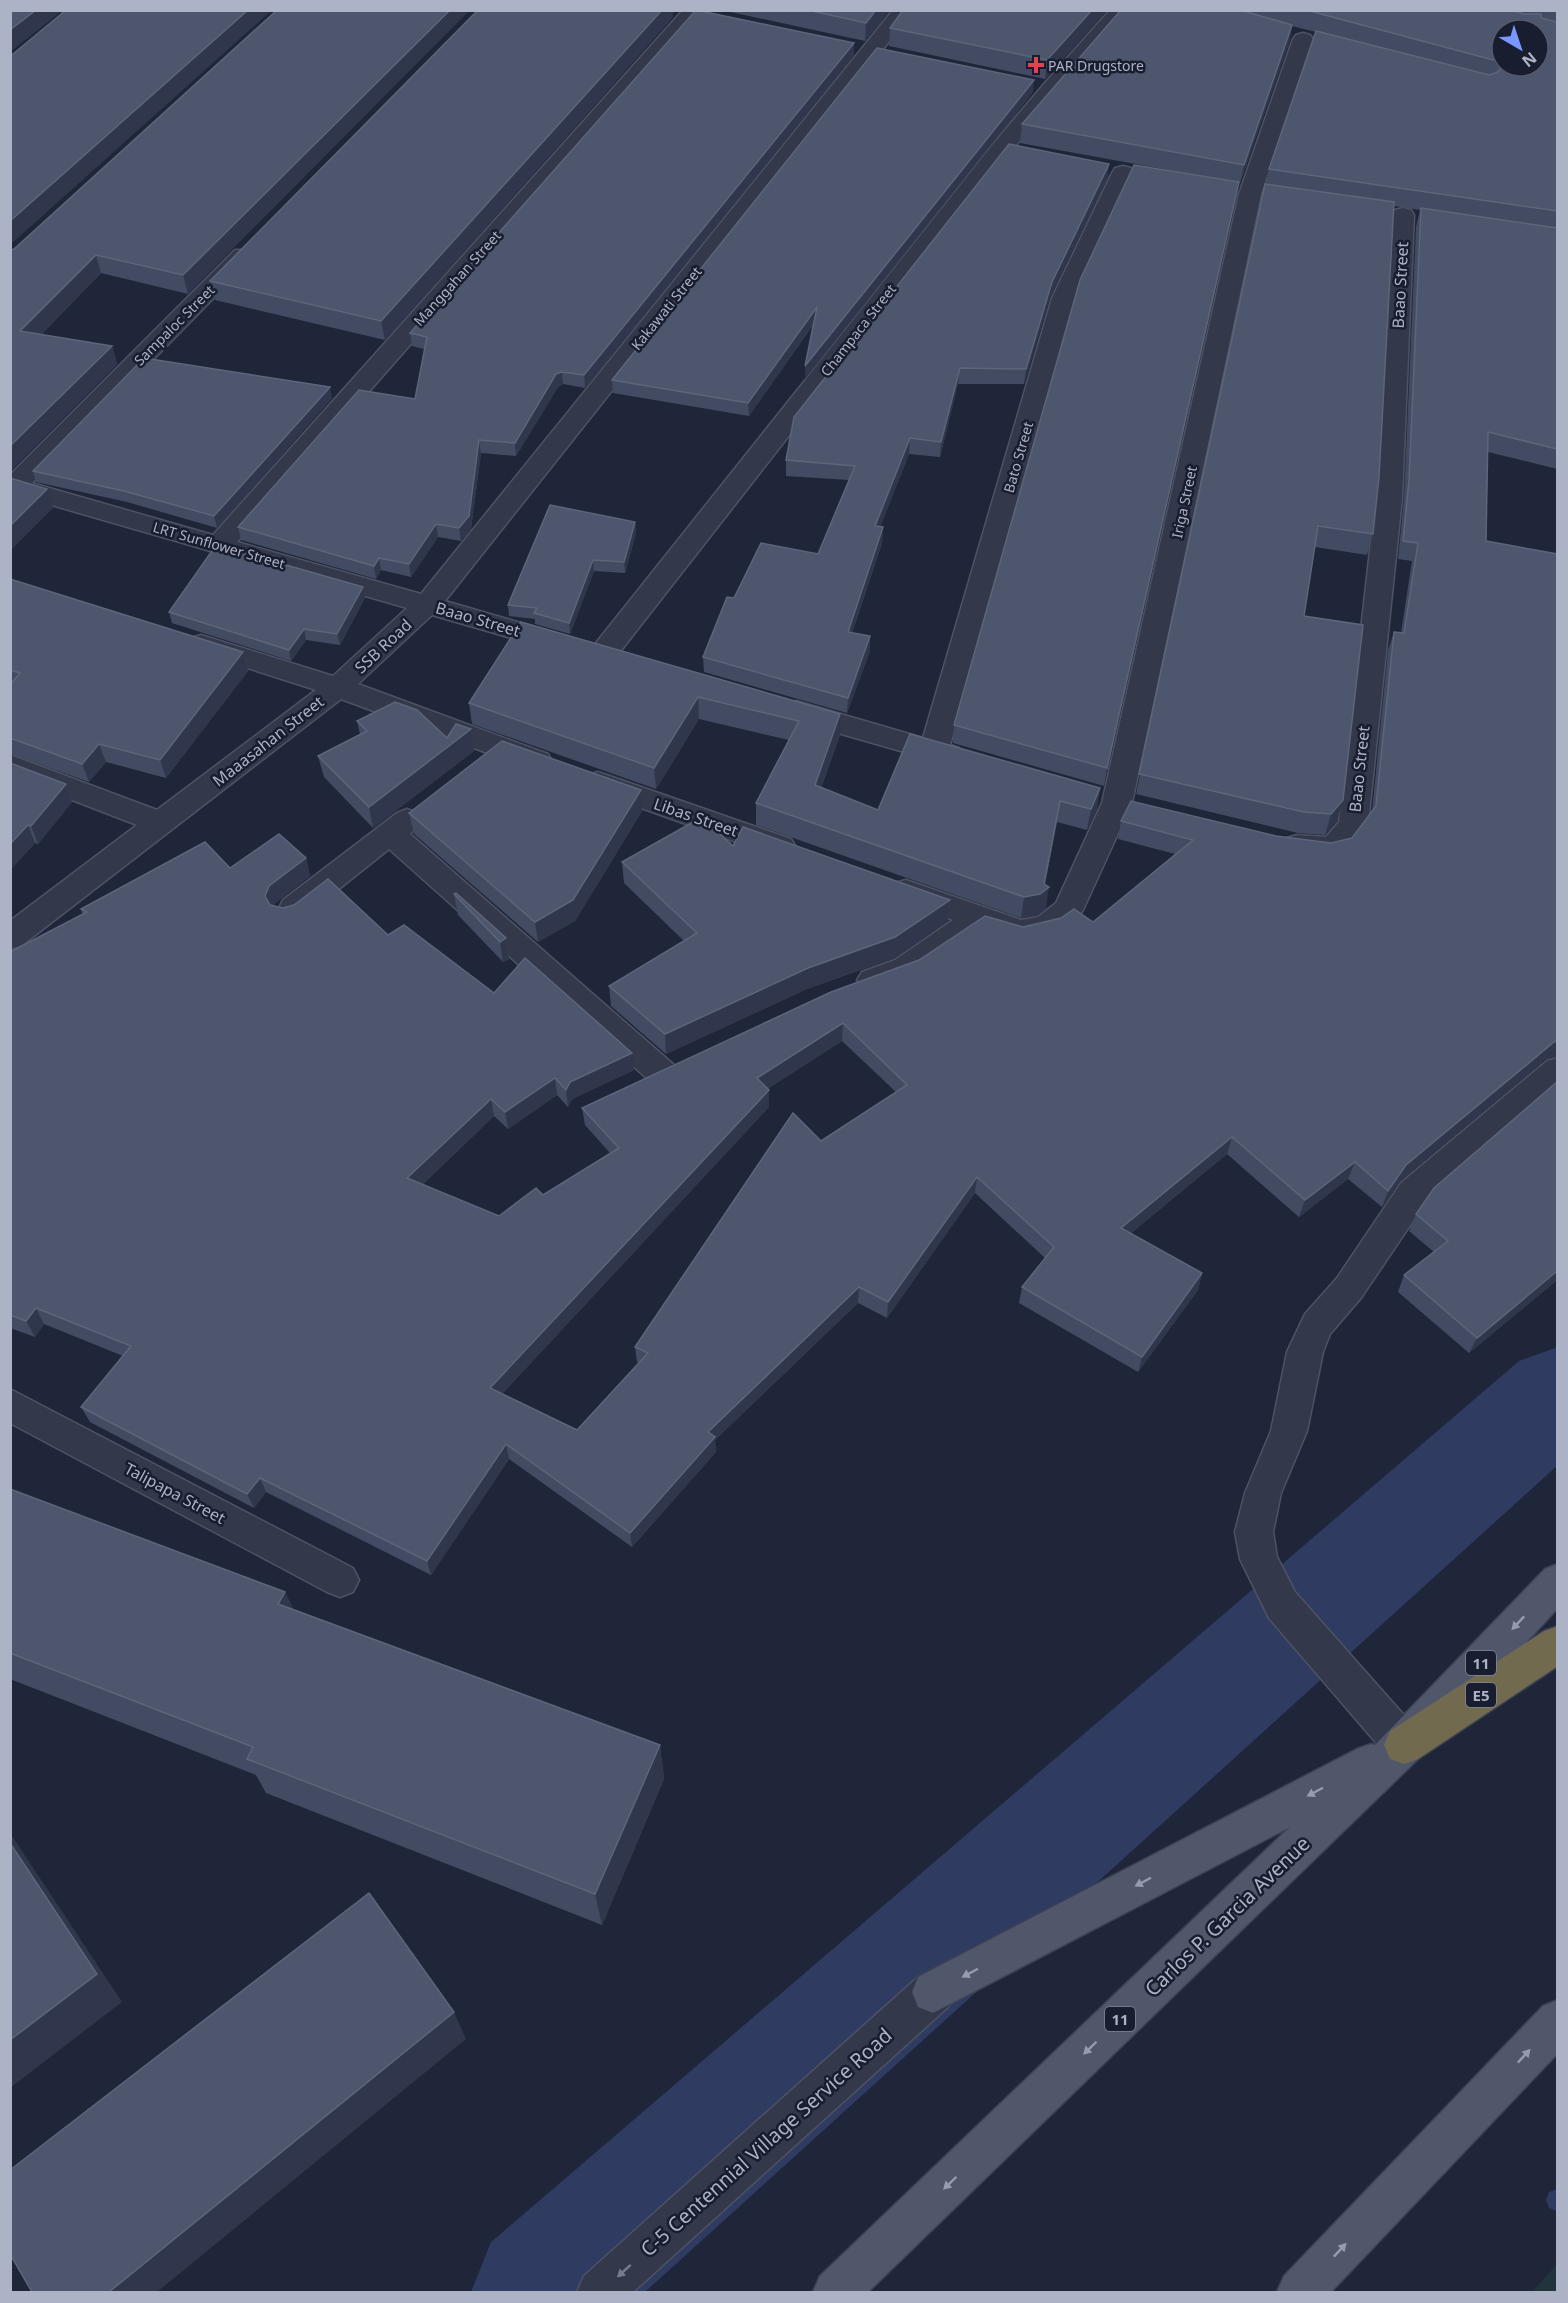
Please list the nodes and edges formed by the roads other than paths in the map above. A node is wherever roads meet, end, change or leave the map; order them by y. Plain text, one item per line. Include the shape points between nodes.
1 (904, 10) edge
2 (1122, 10) edge
3 (694, 13) edge
4 (1303, 39) dead end
5 (1124, 172) dead end
6 (1403, 215) dead end
7 (258, 240) edge
8 (12, 485) edge
9 (219, 545) junction
10 (427, 605) junction
11 (182, 638) edge
12 (613, 658) joint
13 (338, 687) junction
14 (774, 704) edge
15 (501, 748) junction
16 (934, 750) junction
17 (969, 760) edge
18 (10, 765) edge
19 (473, 769) edge
20 (427, 805) edge
21 (162, 823) junction
22 (390, 833) junction
23 (1276, 841) edge
24 (802, 854) edge
25 (879, 882) edge
26 (288, 913) edge
27 (980, 917) junction
28 (10, 938) edge
29 (841, 991) edge
30 (694, 1059) edge
31 (1557, 1070) edge
32 (663, 1074) junction
33 (634, 1088) edge
34 (10, 1405) edge
35 (340, 1580) dead end
36 (1557, 1581) edge
37 (1557, 1644) edge
38 (1404, 1745) junction
39 (933, 1992) joint
40 (1557, 2021) edge
41 (600, 2292) edge
42 (836, 2292) edge
43 (1300, 2292) edge

1 - 10 street, Kakawati Street
2 - 12 street, Champaca Street via 1040,85 1013,150
3 - 9 street, Manggahan Street
4 - 27 street, Iriga Street via 1250,193 1117,803 1068,910 1047,926 1020,932
5 - 16 street, Bato Street via 1064,298
6 - 23 street, Baao Street via 1389,498 1353,824 1334,848
7 - 8 street, Sampaloc Street
8 - 9 street, LRT Sunflower Street
9 - 10 street, LRT Sunflower Street
10 - 12 street, Baao Street
10 - 13 street, SSB Road
11 - 13 street, Maaasahan Street
13 - 15 street, Libas Street
13 - 21 street, Maaasahan Street
14 - 16 street
15 - 19 street
15 - 24 street, Libas Street
16 - 17 street
18 - 21 street
20 - 22 street
21 - 28 street, Maaasahan Street
22 - 26 street
22 - 32 street
25 - 27 street
27 - 29 street via 906,968
30 - 32 street
31 - 38 street via 1413,1193 1348,1288 1317,1325 1305,1352 1289,1431 1263,1493 1254,1532 1268,1581 1291,1615
32 - 33 street
34 - 35 street, Talipapa Street
36 -> 38 main road, Carlos P. Garcia Avenue / 11
37 - 38 highway, E5
38 -> 39 main road
38 -> 42 main road, Carlos P. Garcia Avenue / 11
39 -> 41 street, C-5 Centennial Village Service Road
43 -> 40 main road

